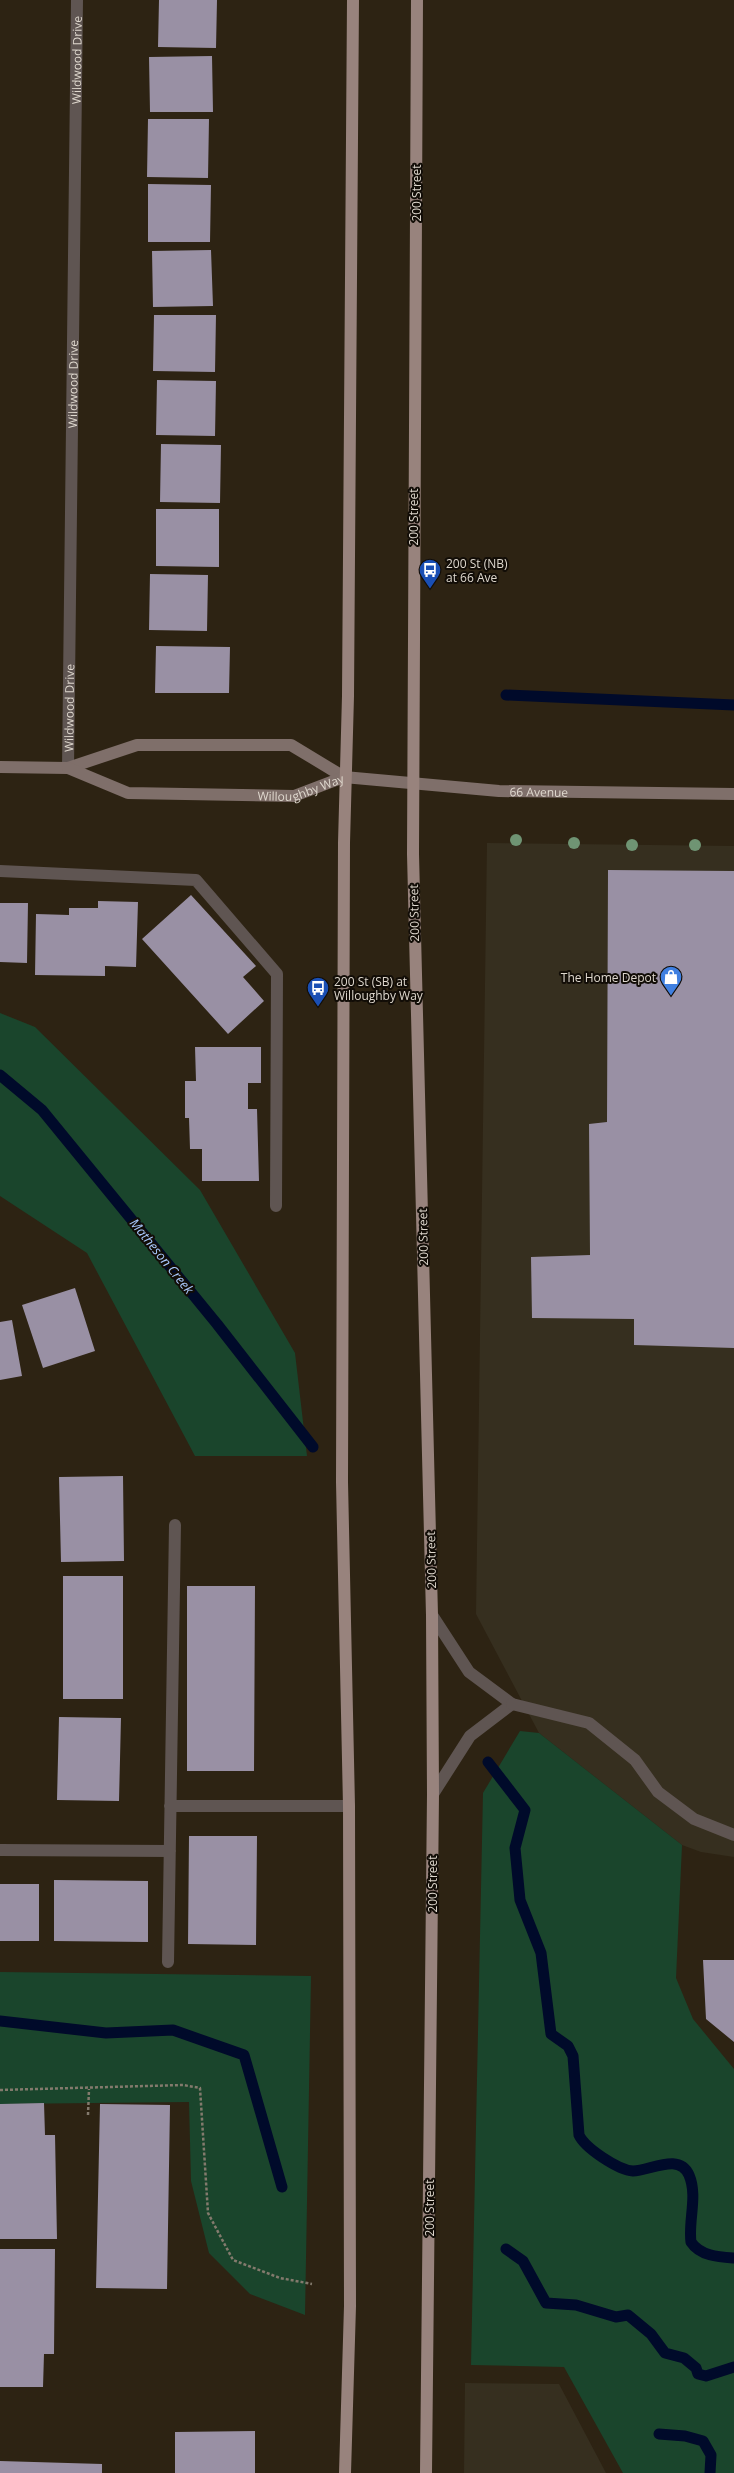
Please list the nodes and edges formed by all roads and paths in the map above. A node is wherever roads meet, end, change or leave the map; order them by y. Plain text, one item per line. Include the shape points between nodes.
1 (77, 0) edge
2 (353, 0) edge
3 (417, 0) edge
4 (0, 767) edge
5 (68, 768) junction
6 (344, 777) junction
7 (413, 783) junction
8 (734, 794) edge
9 (0, 871) edge
10 (276, 1206) dead end
11 (175, 1525) dead end
12 (432, 1615) junction
13 (512, 1704) junction
14 (433, 1794) junction
15 (170, 1806) junction
16 (349, 1806) junction
17 (734, 1835) edge
18 (0, 1850) edge
19 (170, 1850) junction
20 (168, 1962) dead end
21 (89, 2088) junction
22 (0, 2090) edge
23 (88, 2115) dead end
24 (312, 2284) dead end
25 (346, 2473) edge
26 (426, 2473) edge

1 - 5 street, Wildwood Drive
2 - 6 main road via 348,688
3 - 7 main road, 200 Street
4 - 5 street, Willoughby Way
5 - 6 street, Willoughby Way via 128,793 294,796
5 - 6 street, Willoughby Way via 136,745 291,745
6 - 7 street, 66 Avenue
6 - 16 main road via 342,1482
7 - 8 street, 66 Avenue via 499,792
7 - 12 main road, 200 Street
9 - 10 street via 196,880 277,974
11 - 15 street
12 - 13 street via 469,1672
12 - 14 main road, 200 Street
13 - 14 street via 470,1736
13 - 17 street via 589,1723 635,1760 658,1792 694,1819
14 - 26 main road, 200 Street
15 - 16 street
15 - 19 street
16 - 25 main road via 350,2306
18 - 19 street
19 - 20 street
21 - 22 path
21 - 23 path
21 - 24 path via 183,2085 200,2088 208,2213 233,2260 280,2278

